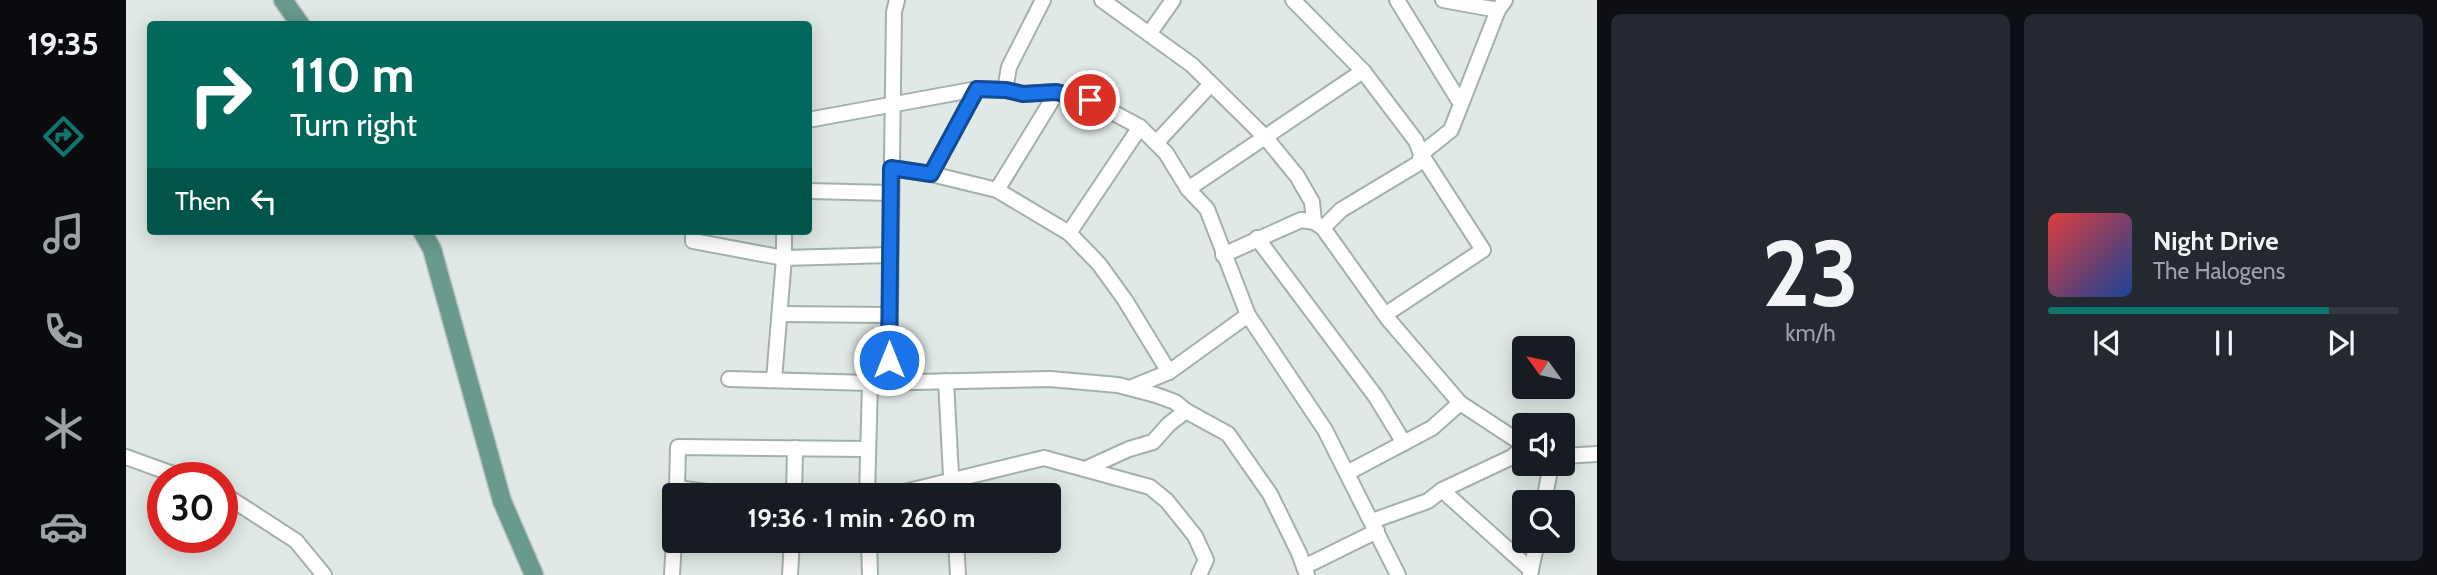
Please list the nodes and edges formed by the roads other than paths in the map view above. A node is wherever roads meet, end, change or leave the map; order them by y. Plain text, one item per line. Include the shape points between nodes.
1 (283, 0) edge
2 (897, 0) edge
3 (1042, 0) edge
4 (1102, 0) edge
5 (1173, 0) edge
6 (1293, 0) edge
7 (1397, 0) edge
8 (1443, 0) edge
9 (1501, 5) edge
10 (298, 21) edge
11 (1149, 34) junction
12 (1363, 71) junction
13 (1211, 84) junction
14 (977, 89) junction
15 (1006, 90) junction
16 (1056, 92) junction
17 (1461, 104) junction
18 (892, 105) junction
19 (812, 119) edge
20 (1140, 127) junction
21 (1266, 138) junction
22 (1156, 143) junction
23 (1421, 154) junction
24 (891, 168) junction
25 (931, 174) junction
26 (1188, 189) junction
27 (997, 190) junction
28 (812, 191) edge
29 (891, 193) junction
30 (1318, 225) junction
31 (1069, 233) junction
32 (424, 235) edge
33 (693, 235) edge
34 (784, 235) edge
35 (1257, 238) junction
36 (1223, 255) junction
37 (890, 256) junction
38 (784, 258) junction
39 (780, 314) junction
40 (1248, 314) junction
41 (1385, 314) junction
42 (890, 315) junction
43 (1169, 372) junction
44 (729, 379) dead end
45 (774, 380) junction
46 (946, 381) junction
47 (870, 383) junction
48 (889, 383) junction
49 (1130, 388) junction
50 (1460, 404) junction
51 (1186, 411) junction
52 (1512, 438) edge
53 (1404, 443) junction
54 (795, 448) junction
55 (867, 449) junction
56 (1597, 454) edge
57 (1575, 455) edge
58 (126, 457) edge
59 (1512, 457) edge
60 (147, 465) edge
61 (1085, 469) junction
62 (1347, 473) junction
63 (676, 483) edge
64 (794, 483) edge
65 (867, 483) edge
66 (951, 483) edge
67 (966, 483) edge
68 (1442, 490) junction
69 (238, 503) edge
70 (1375, 526) junction
71 (673, 553) edge
72 (791, 553) edge
73 (869, 553) edge
74 (957, 553) edge
75 (1535, 553) edge
76 (1306, 571) edge
77 (1531, 573) edge
78 (324, 575) edge
79 (534, 575) edge
80 (672, 575) edge
81 (790, 575) edge
82 (870, 575) edge
83 (958, 575) edge
84 (1199, 575) edge
85 (1398, 575) edge

1 - 10 main road
2 - 18 street
3 - 15 street via 1009,68
4 - 11 street
5 - 11 street
6 - 12 street
7 - 17 street
8 - 9 street
9 - 17 street
11 - 13 street
12 - 21 street
12 - 23 street
13 - 21 street
13 - 22 street
14 - 15 street
14 - 18 street
14 - 25 street
15 - 16 street
16 - 20 street via 1090,100
16 - 27 street
17 - 23 street via 1451,130
18 - 19 street
18 - 24 street
20 - 22 street
20 - 31 street
21 - 26 street
21 - 30 street via 1297,176 1312,202
22 - 26 street
23 - 30 street via 1419,163
23 - 41 street via 1483,250
24 - 25 street
24 - 29 street
25 - 27 street
26 - 36 street via 1207,209
27 - 31 street
28 - 29 street
29 - 37 street
30 - 35 street via 1301,220
30 - 41 street
31 - 43 street via 1125,300
32 - 79 main road via 432,249 502,502
33 - 38 street via 693,241
34 - 38 street
35 - 36 street
35 - 53 street via 1377,397
36 - 40 street
37 - 38 street
37 - 42 street
38 - 39 street
39 - 42 street
39 - 45 street
40 - 43 street
40 - 62 street via 1325,430
41 - 50 street
42 - 48 street
43 - 49 street
44 - 45 street
45 - 47 street
46 - 48 street
46 - 49 street via 1050,379
46 - 66 street
47 - 48 street
47 - 55 street
49 - 51 street via 1175,402
50 - 52 street
50 - 53 street via 1432,428
51 - 61 street via 1153,442
51 - 76 street via 1228,434 1270,494
53 - 62 street
54 - 55 street
54 - 63 street via 678,447
54 - 64 street
55 - 65 street
56 - 57 street
58 - 60 street
59 - 68 street
61 - 67 street via 1044,458
61 - 84 street via 1150,487 1167,501 1195,536 1206,560
62 - 70 street
68 - 70 street
68 - 77 street
69 - 78 street via 296,541
70 - 76 street
70 - 85 street
71 - 80 street
72 - 81 street
73 - 82 street
74 - 83 street
75 - 77 street

